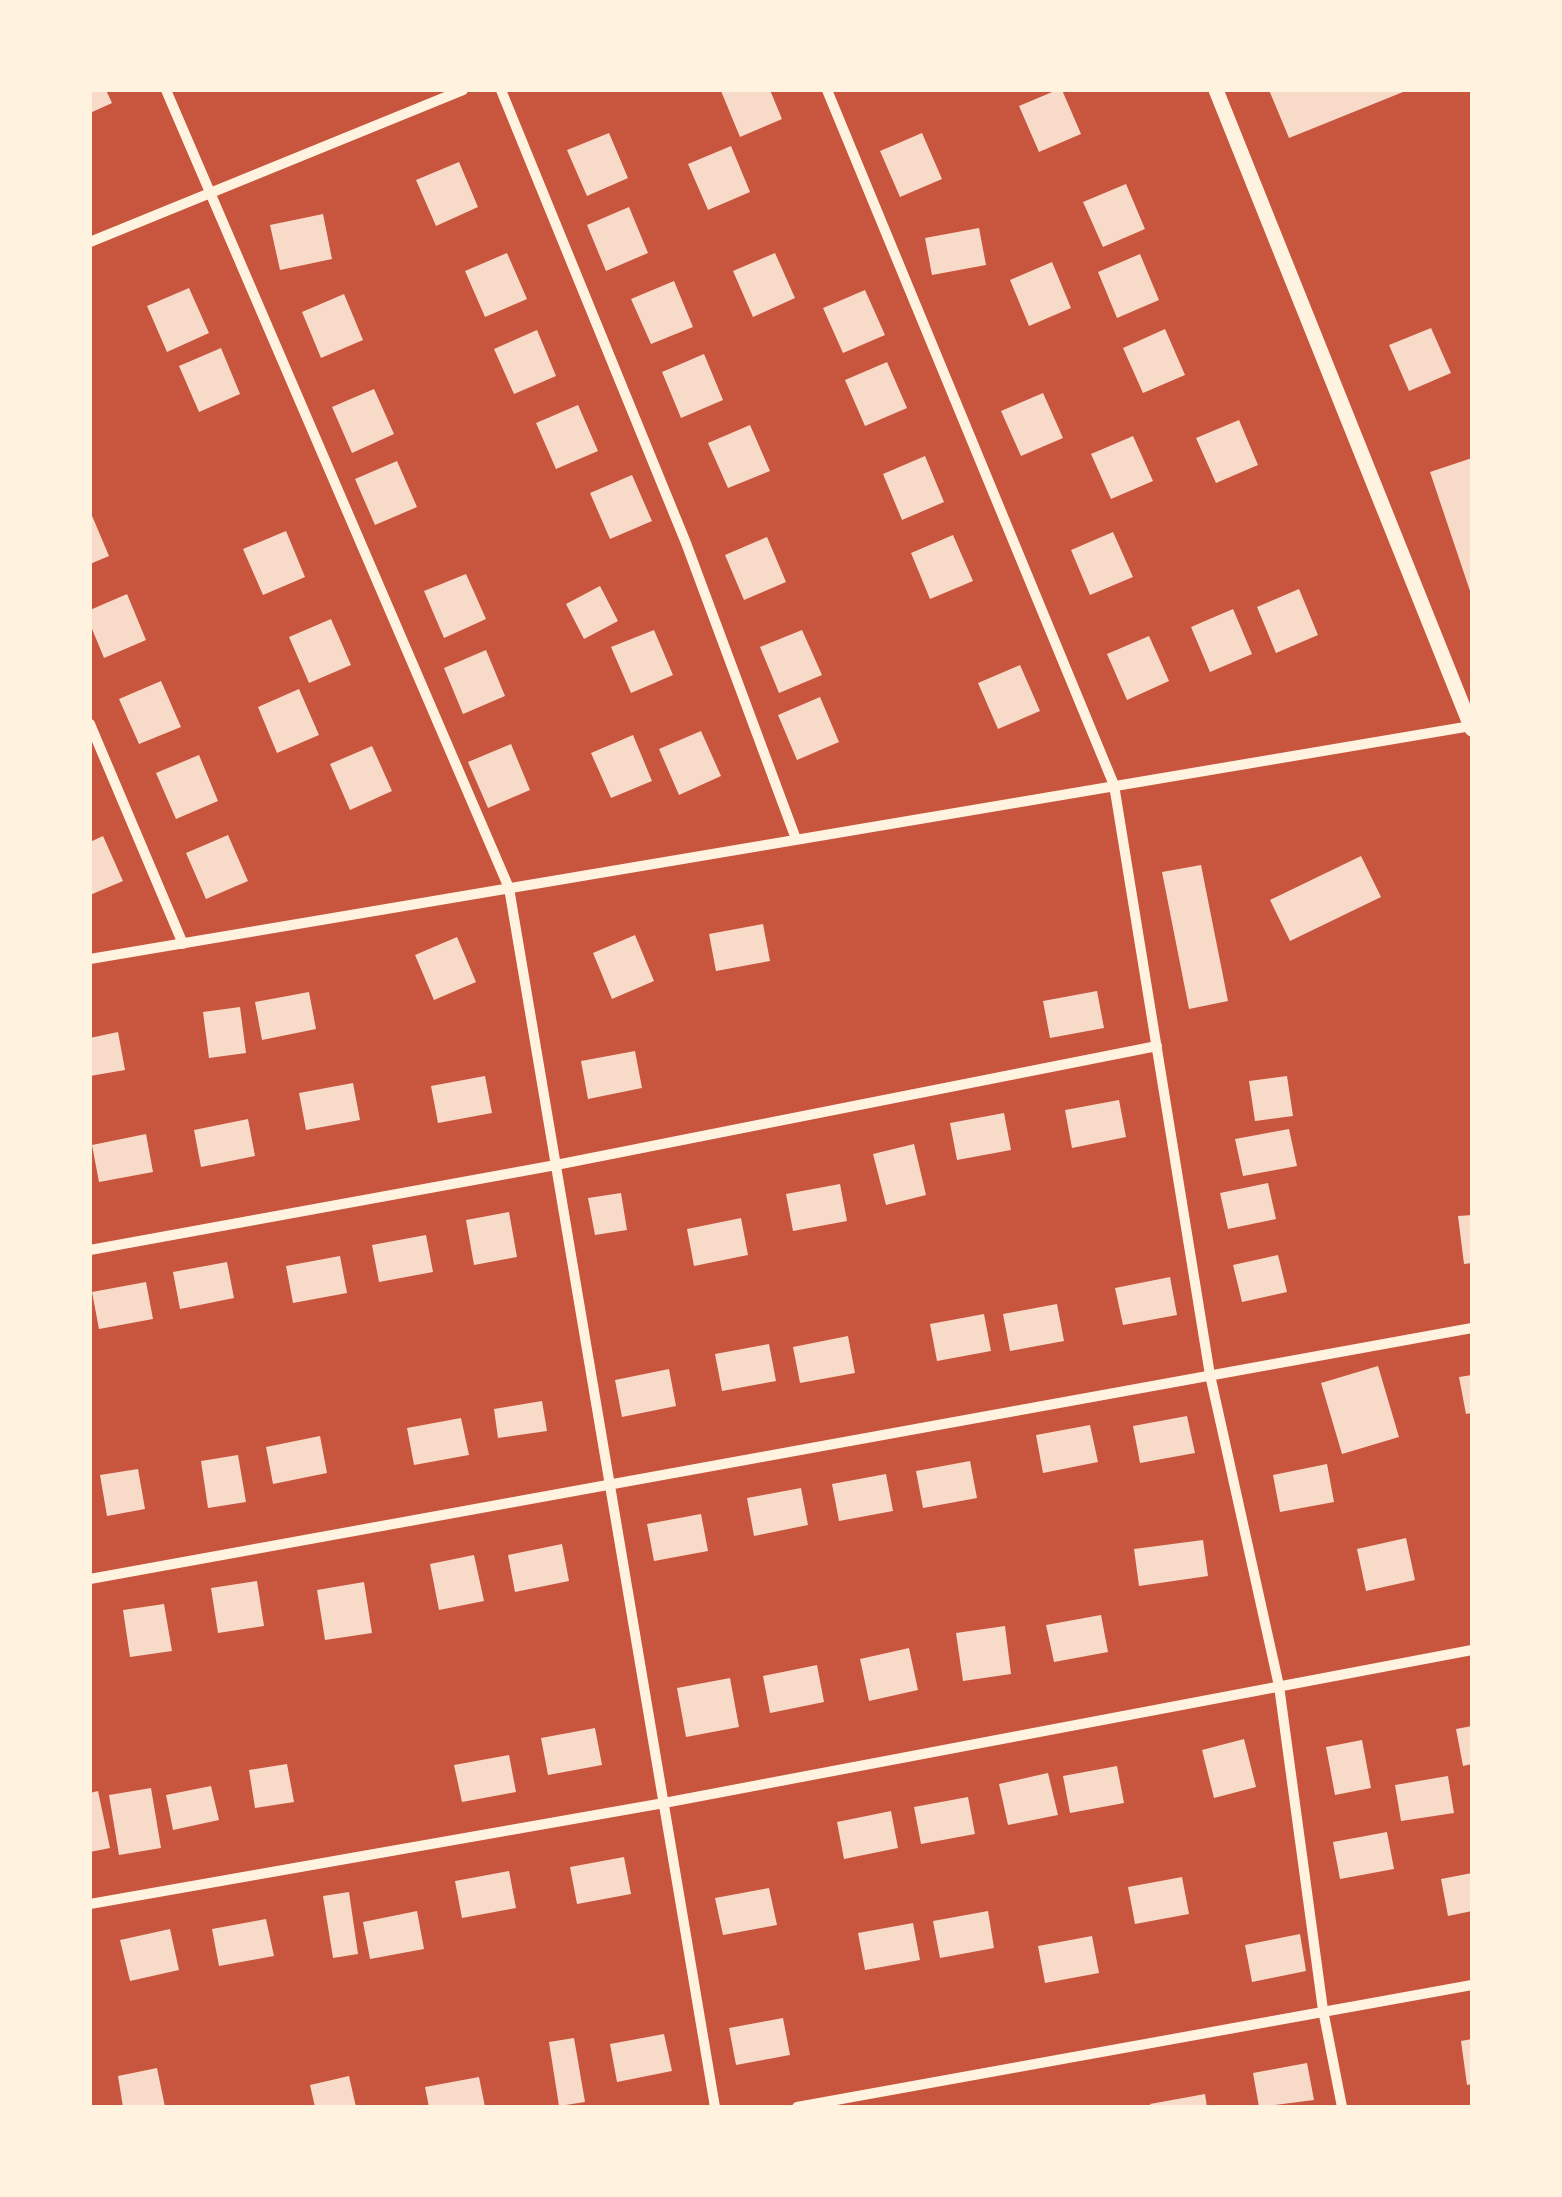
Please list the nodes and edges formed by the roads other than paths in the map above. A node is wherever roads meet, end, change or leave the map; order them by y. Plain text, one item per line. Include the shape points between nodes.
1 (166, 90) edge
2 (462, 90) edge
3 (501, 90) edge
4 (828, 90) edge
5 (1216, 90) edge
6 (210, 194) junction
7 (90, 242) edge
8 (90, 724) edge
9 (1472, 727) edge
10 (1114, 784) junction
11 (796, 840) junction
12 (509, 888) junction
13 (183, 944) junction
14 (90, 960) edge
15 (1156, 1046) junction
16 (556, 1165) junction
17 (90, 1250) edge
18 (1472, 1328) edge
19 (1210, 1376) junction
20 (610, 1482) junction
21 (90, 1578) edge
22 (1472, 1650) edge
23 (1279, 1686) junction
24 (664, 1803) junction
25 (90, 1904) edge
26 (1472, 1986) edge
27 (1323, 2010) junction
28 (715, 2107) edge
29 (796, 2107) edge
30 (1342, 2107) edge

1 - 6 street
2 - 6 street
3 - 11 street via 686,543
4 - 10 street
5 - 9 street
6 - 7 street
6 - 12 street
8 - 13 street
9 - 10 street
10 - 11 street
10 - 15 street
11 - 12 street
12 - 13 street
12 - 16 street
13 - 14 street
15 - 16 street
15 - 19 street
16 - 17 street
16 - 20 street
18 - 19 street
19 - 20 street
19 - 23 street
20 - 21 street
20 - 24 street
22 - 23 street
23 - 24 street
23 - 27 street
24 - 25 street
24 - 28 street
26 - 27 street
27 - 29 street
27 - 30 street

